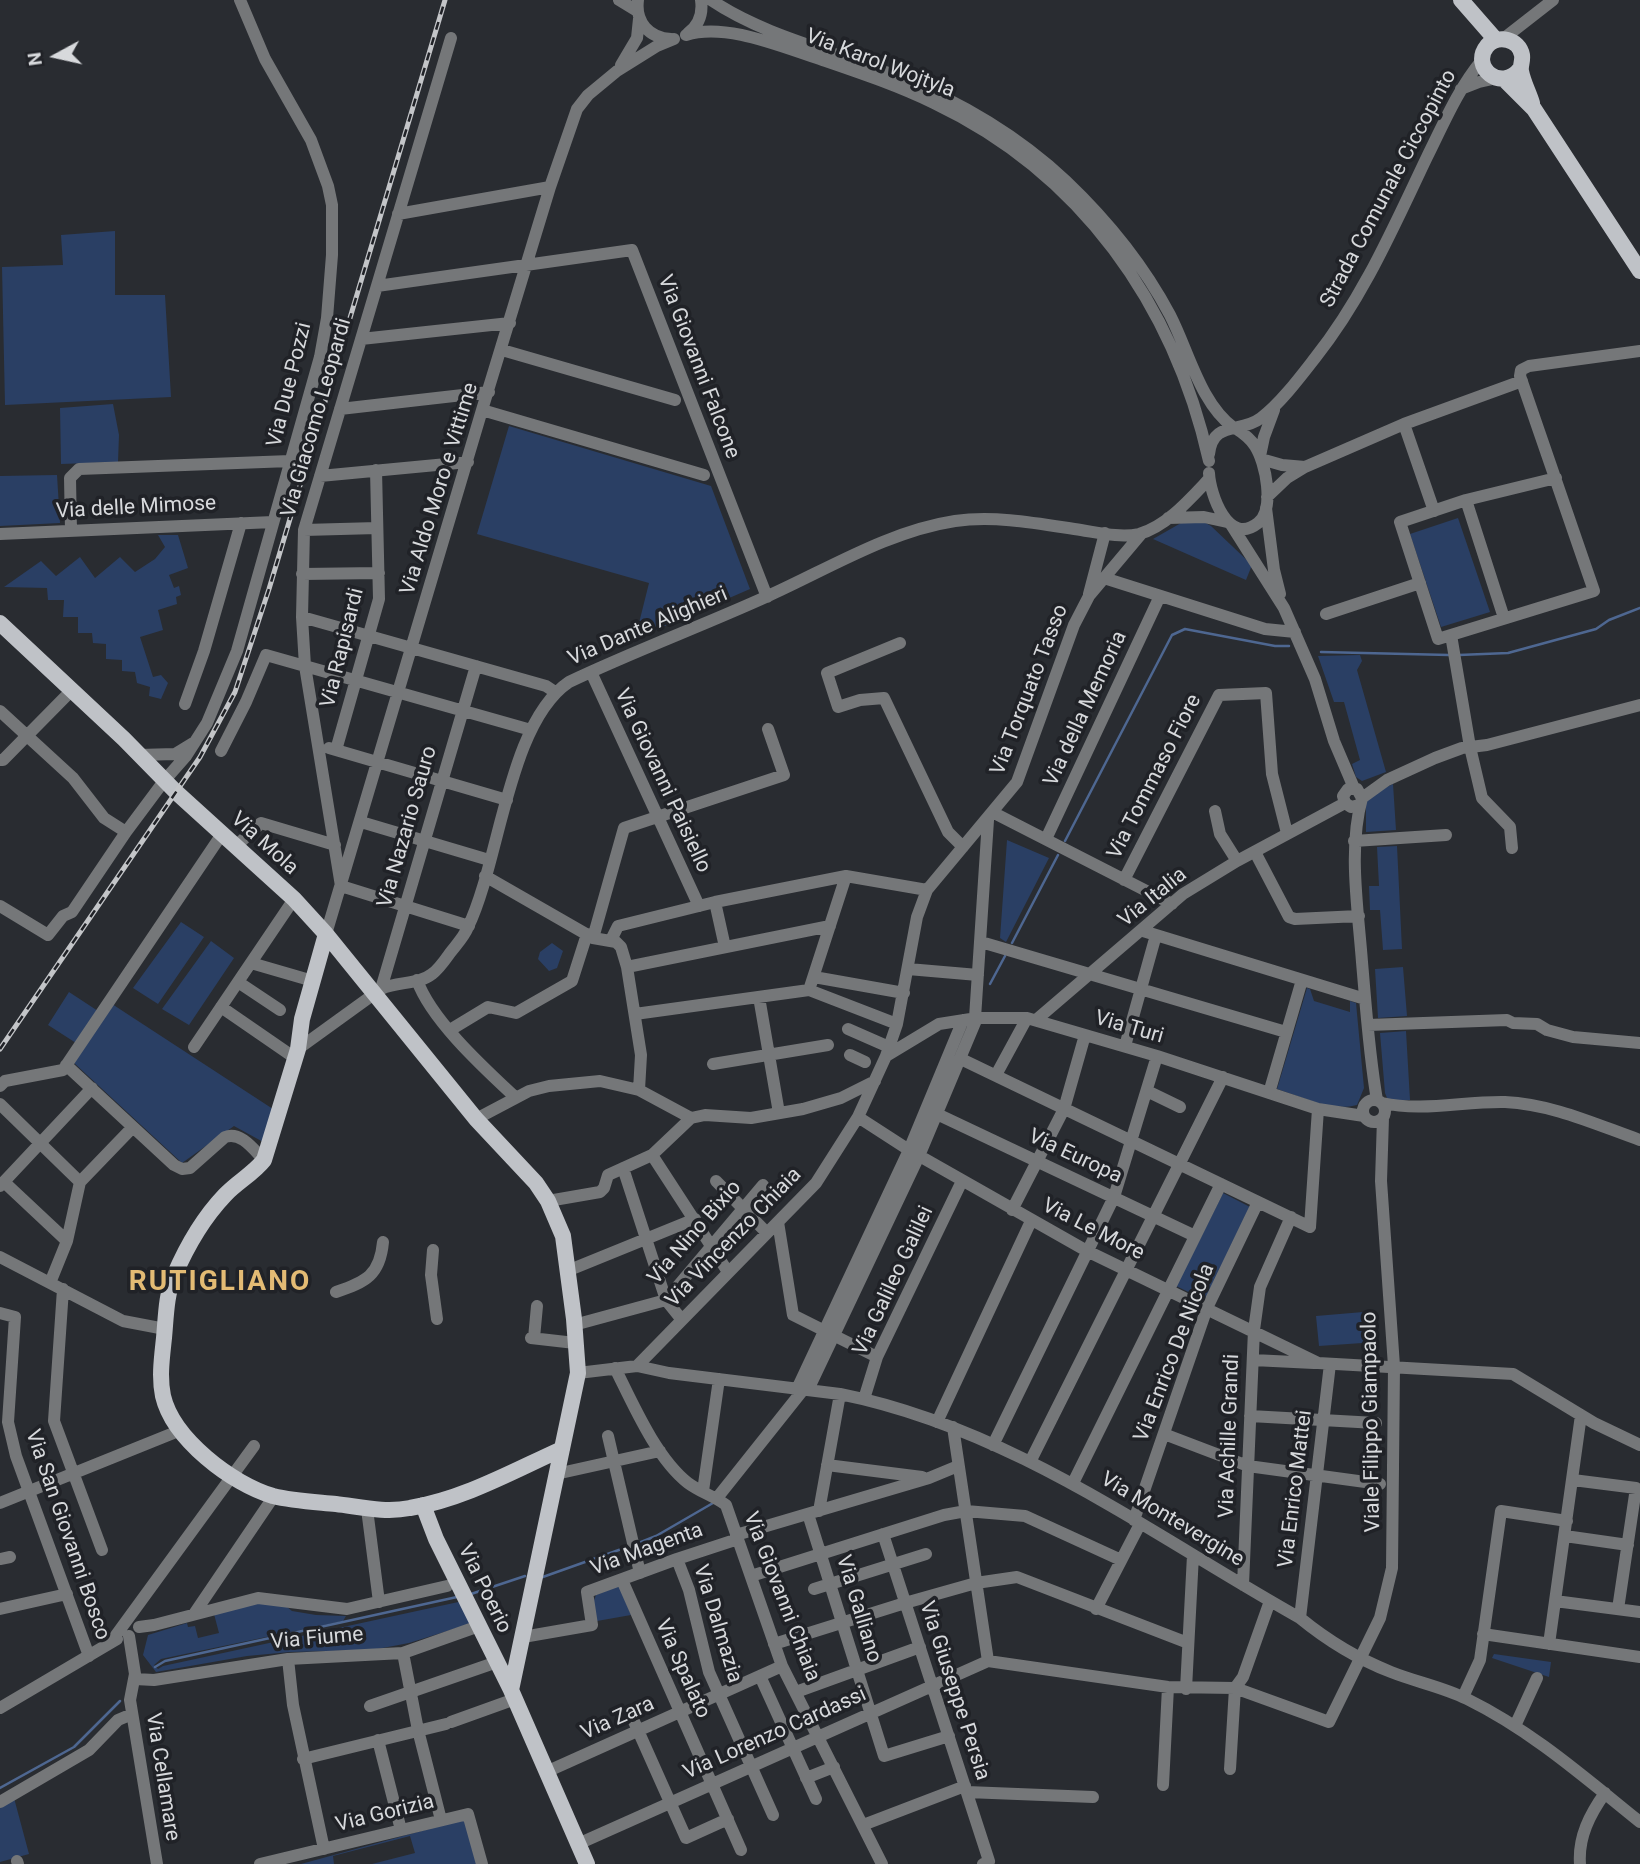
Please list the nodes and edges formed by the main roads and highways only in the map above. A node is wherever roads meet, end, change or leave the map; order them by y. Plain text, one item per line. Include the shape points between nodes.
1 (1463, 3) edge
2 (1499, 39) junction
3 (1483, 56) junction
4 (1520, 69) junction
5 (1500, 79) junction
6 (1534, 109) junction
7 (1640, 271) edge
8 (0, 623) edge
9 (326, 934) junction
10 (562, 1449) junction
11 (423, 1505) junction
12 (513, 1695) junction
13 (587, 1864) edge

1 - 2 main road
1 - 3 main road
2 - 3 main road via 1490,43
2 - 4 main road via 1520,49
3 - 5 main road via 1487,72
4 - 5 main road via 1510,78
4 - 6 main road
5 - 6 main road
6 - 7 main road
8 - 9 main road, Via Mola
9 - 10 main road, Via Mola via 548,1201 563,1236 578,1373
9 - 11 main road via 297,1054 264,1160 213,1209 184,1256 169,1292 162,1394 193,1444 231,1477 274,1496 367,1509
10 - 11 main road via 451,1498
10 - 12 main road, Via Mola
11 - 12 main road, Via Poerio
12 - 13 main road, Via Poerio

